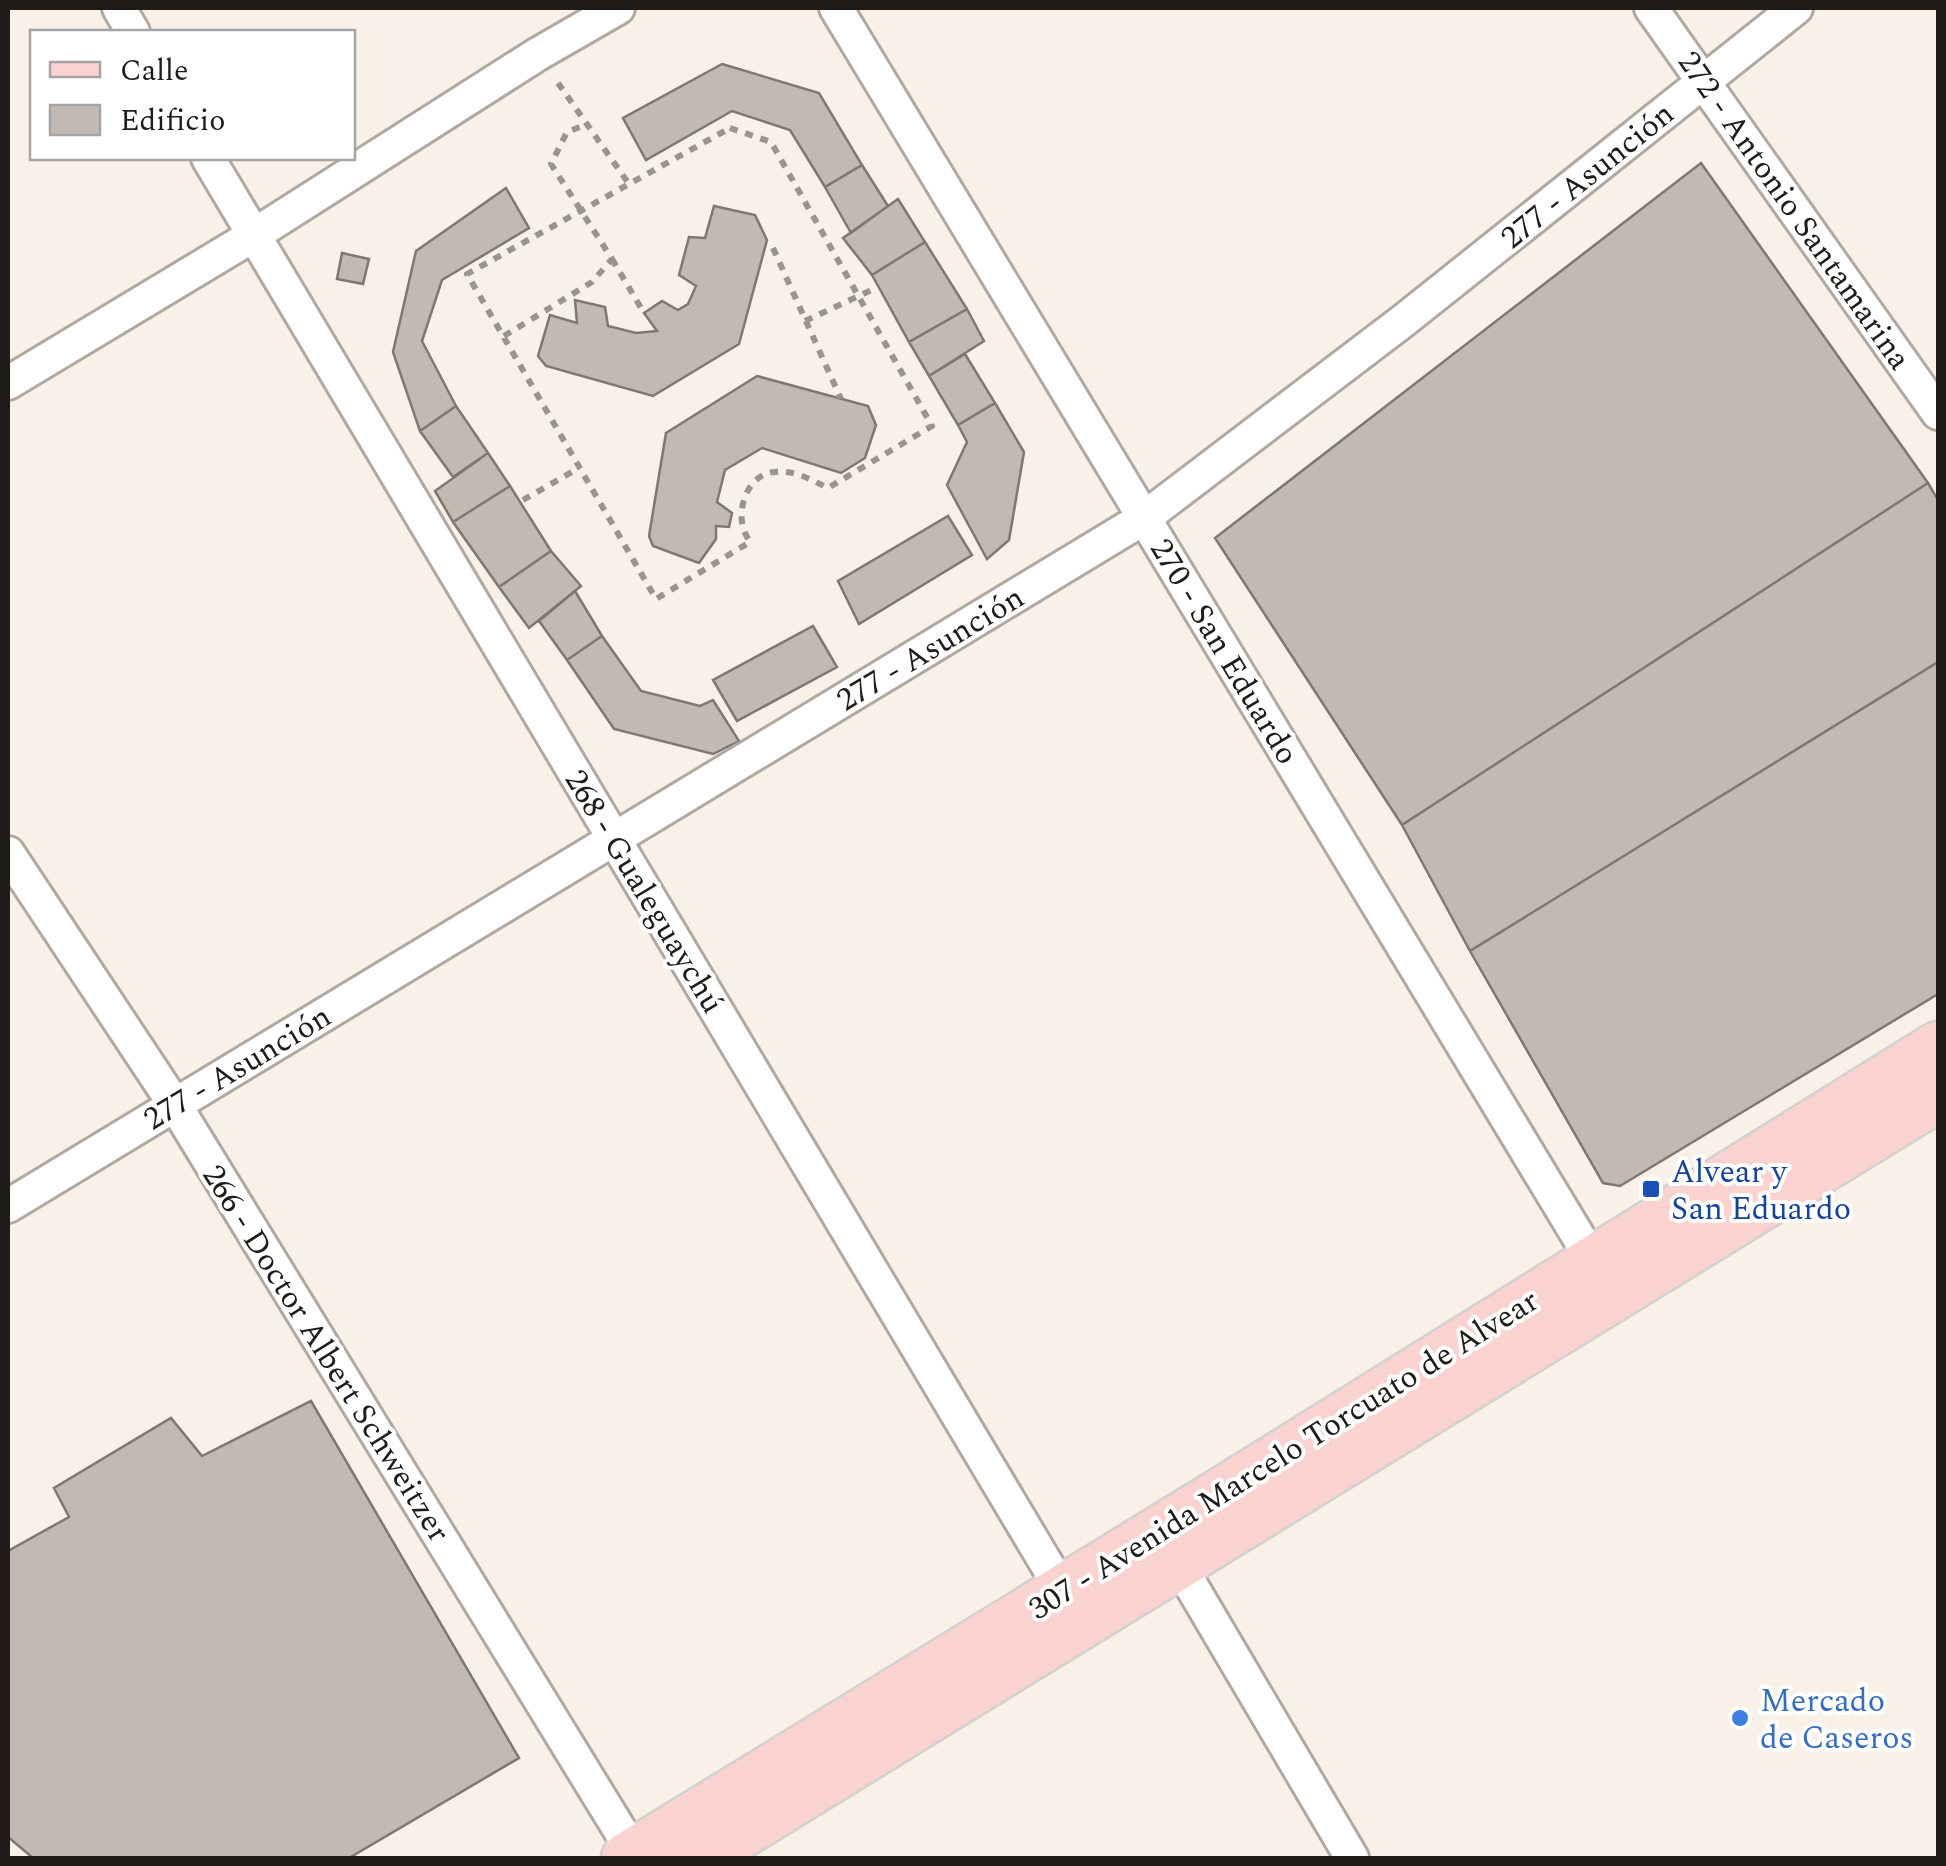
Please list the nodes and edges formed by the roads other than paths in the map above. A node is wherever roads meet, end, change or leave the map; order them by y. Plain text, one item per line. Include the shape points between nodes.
1 (118, 8) edge
2 (618, 8) edge
3 (836, 8) edge
4 (1651, 8) edge
5 (1796, 8) edge
6 (133, 30) edge
7 (1703, 82) junction
8 (209, 160) edge
9 (254, 235) junction
10 (8, 384) edge
11 (1938, 413) edge
12 (1144, 518) junction
13 (614, 839) junction
14 (8, 853) edge
15 (1938, 1061) edge
16 (175, 1105) junction
17 (8, 1206) edge
18 (1604, 1279) junction
19 (1169, 1548) junction
20 (1072, 1607) junction
21 (725, 1840) edge
22 (633, 1857) edge
23 (1352, 1858) edge

1 - 6 street
2 - 9 street
3 - 12 street, 270 - San Eduardo
4 - 7 street, 272 - Antonio Santamarina
5 - 7 street, 277 - Asunción
7 - 11 street, 272 - Antonio Santamarina
7 - 12 street, 277 - Asunción
8 - 9 street, 268 - Gualeguaychú
9 - 10 street
9 - 13 street, 268 - Gualeguaychú
12 - 13 street, 277 - Asunción
12 - 18 street, 270 - San Eduardo
13 - 16 street, 277 - Asunción
13 - 20 street, 268 - Gualeguaychú
14 - 16 street, 266 - Doctor Albert Schweitzer
15 - 18 main road, 307 - Avenida Marcelo Torcuato de Alvear
16 - 17 street, 277 - Asunción
16 - 22 street, 266 - Doctor Albert Schweitzer
18 - 19 main road, 307 - Avenida Marcelo Torcuato de Alvear
19 - 20 main road, 307 - Avenida Marcelo Torcuato de Alvear
19 - 23 street
20 - 21 main road, 307 - Avenida Marcelo Torcuato de Alvear
21 - 22 main road, 307 - Avenida Marcelo Torcuato de Alvear

